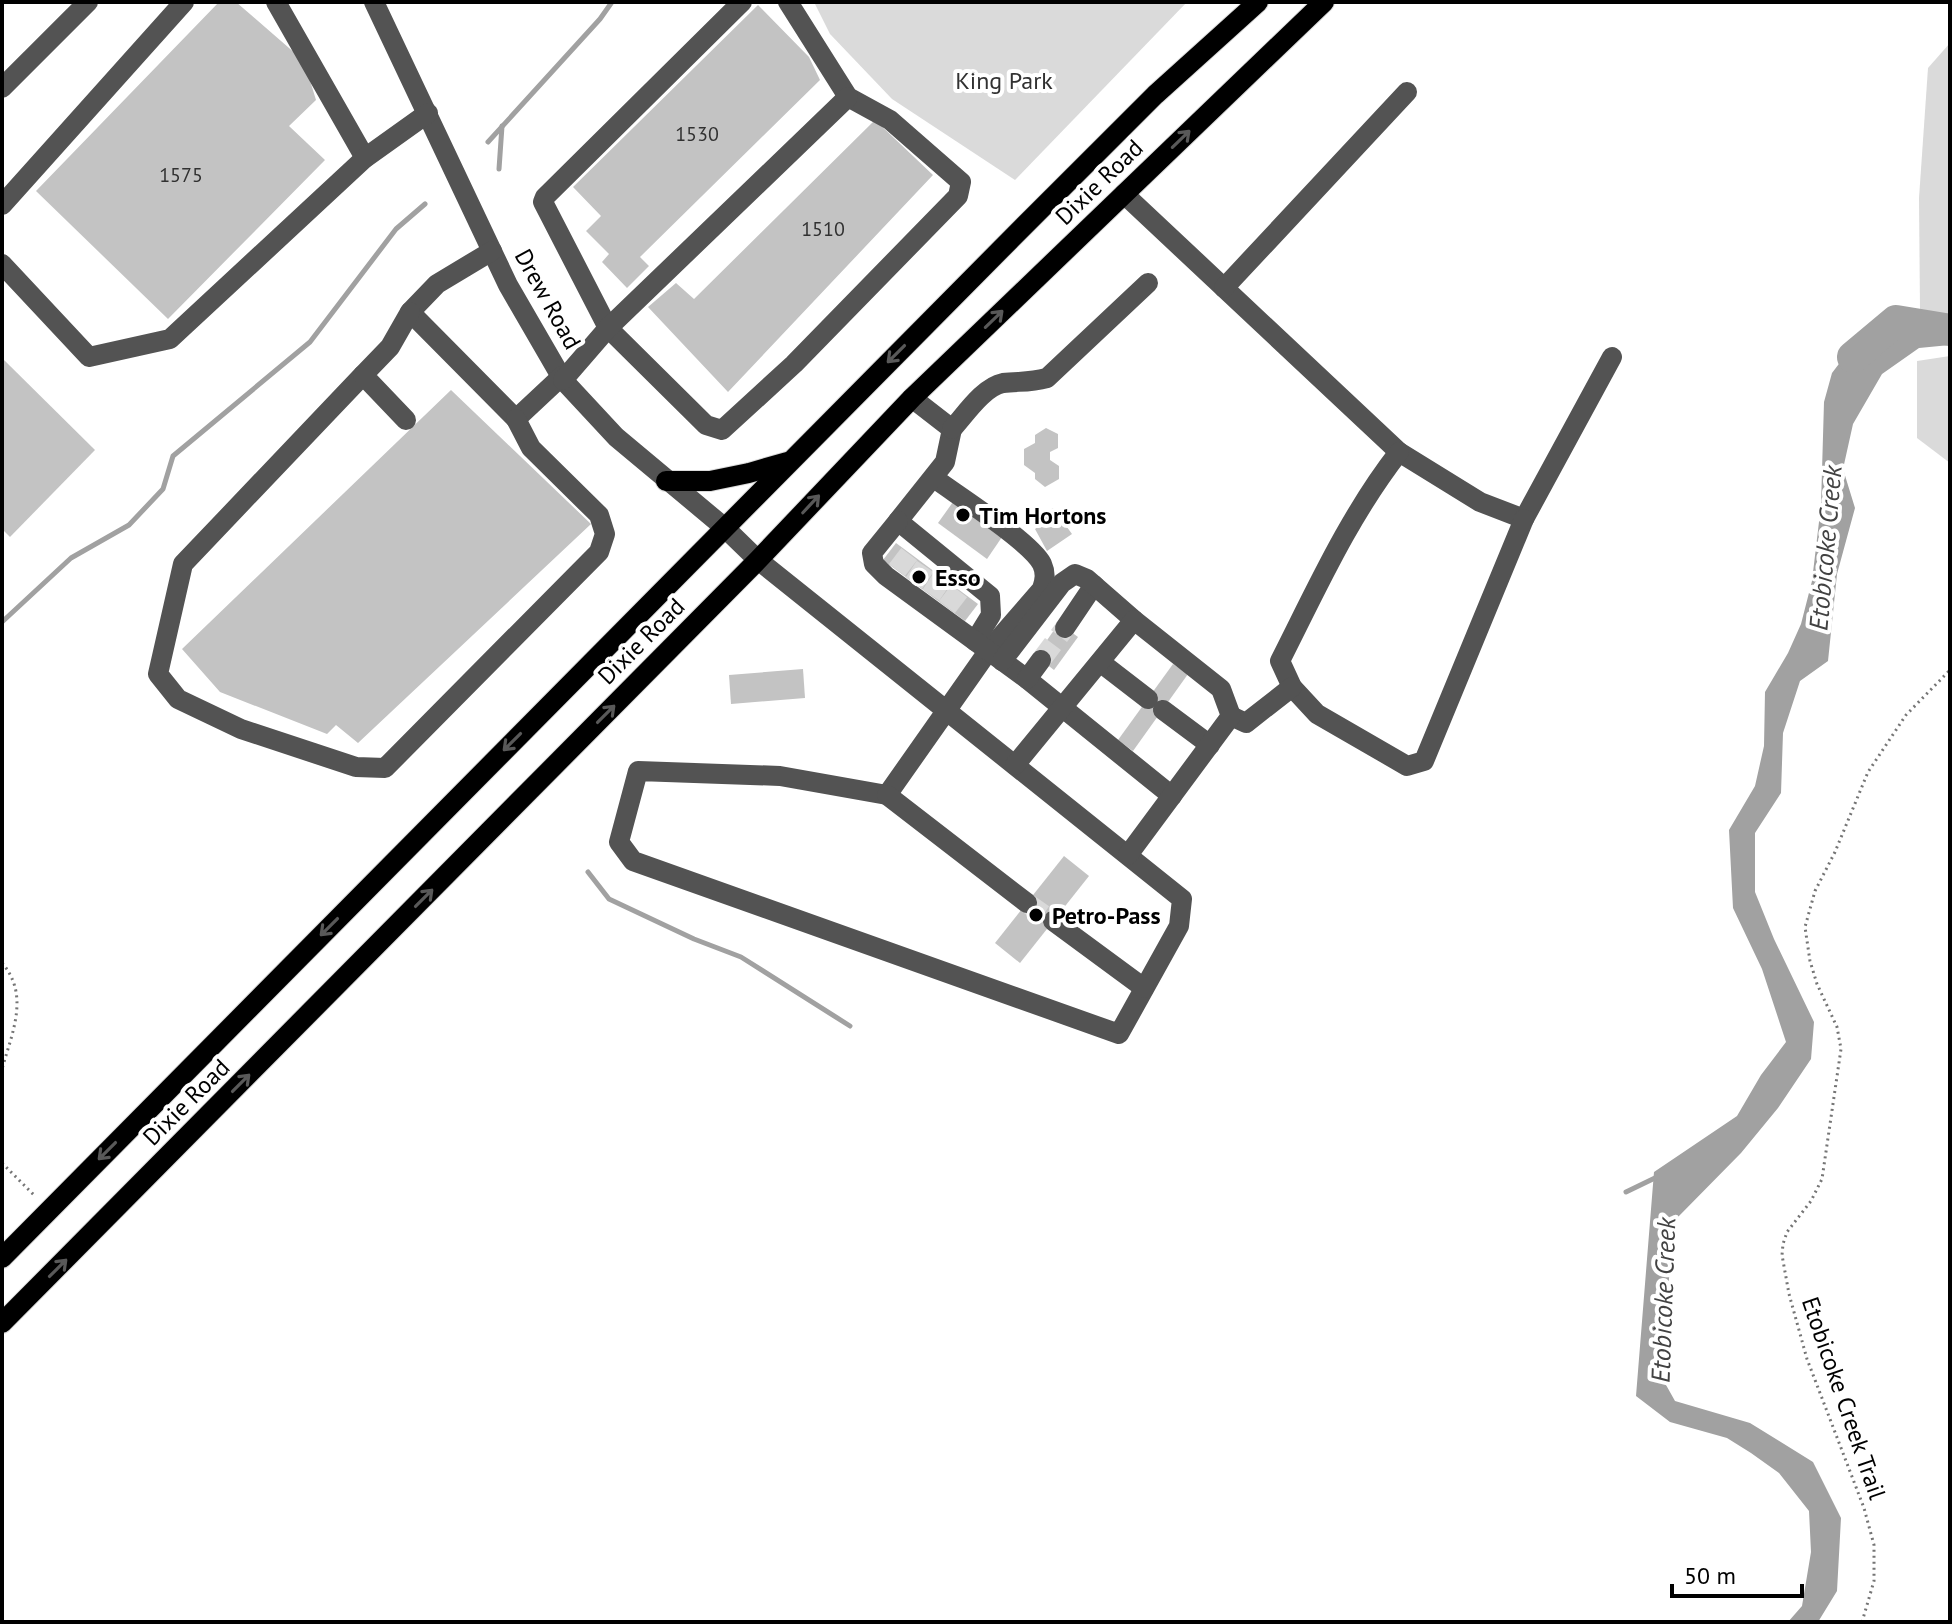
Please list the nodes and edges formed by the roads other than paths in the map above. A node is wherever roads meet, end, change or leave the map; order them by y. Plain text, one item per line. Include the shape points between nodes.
1 (88, 2) edge
2 (184, 2) edge
3 (276, 2) edge
4 (374, 2) edge
5 (742, 2) edge
6 (788, 2) edge
7 (1258, 2) edge
8 (1324, 2) edge
9 (2, 88) edge
10 (1407, 92) dead end
11 (848, 97) junction
12 (428, 113) junction
13 (365, 158) junction
14 (1124, 194) junction
15 (2, 205) edge
16 (492, 251) junction
17 (2, 264) edge
18 (1148, 283) dead end
19 (1224, 288) junction
20 (410, 312) junction
21 (608, 328) junction
22 (1612, 357) dead end
23 (363, 375) junction
24 (562, 378) junction
25 (912, 398) junction
26 (516, 419) junction
27 (406, 420) dead end
28 (952, 429) junction
29 (1399, 452) junction
30 (790, 461) junction
31 (934, 478) junction
32 (666, 481) junction
33 (1524, 519) junction
34 (898, 521) junction
35 (725, 528) junction
36 (758, 560) junction
37 (1094, 585) junction
38 (1134, 620) junction
39 (1065, 628) tunnel mouth
40 (989, 651) junction
41 (1041, 660) tunnel mouth
42 (1100, 662) junction
43 (1027, 679) junction
44 (1292, 687) junction
45 (1061, 706) junction
46 (946, 709) junction
47 (1231, 716) junction
48 (1210, 745) junction
49 (1015, 765) junction
50 (887, 795) junction
51 (1172, 796) junction
52 (1128, 855) junction
53 (1027, 903) tunnel mouth
54 (1053, 921) tunnel mouth
55 (1144, 988) junction
56 (2, 1258) edge
57 (2, 1323) edge

1 - 9 street
2 - 15 street
3 - 13 street
4 - 12 street, Drew Road
5 - 21 street via 545,197
6 - 11 street
7 -> 30 main road, Dixie Road via 1155,95
14 -> 8 main road, Dixie Road
10 - 19 street
11 - 21 street
11 - 21 street via 890,120 961,182 961,189 794,364 716,430
12 - 13 street
12 - 16 street, Drew Road
13 - 17 street via 170,339 89,357
14 - 19 street
25 -> 14 main road, Dixie Road
16 - 20 street via 437,284
16 - 24 street, Drew Road
18 - 28 street via 1047,378 990,389
19 - 29 street
20 - 23 street via 390,347
20 - 26 street
21 - 24 street
22 - 33 street
23 - 26 street via 183,564 158,674 178,699 228,723 356,767 385,768 599,552 605,534 599,515 531,448
23 - 27 street
24 - 26 street
24 - 32 street, Drew Road
25 - 28 street
36 -> 25 main road, Dixie Road
28 - 31 street via 945,462
29 - 33 street via 1480,502
29 - 44 street via 1346,531 1280,661
30 - 32 main road via 710,481
30 - 35 main road, Dixie Road
31 - 34 street
31 - 40 street via 1028,548 1045,574 1042,589
32 - 35 street, Drew Road
33 - 44 street via 1424,761 1407,766 1317,714
34 - 40 street via 931,558 990,596
34 - 40 street via 872,553 874,564
35 - 36 street, Drew Road
35 -> 56 main road, Dixie Road
36 - 46 street, Drew Road
57 -> 36 main road, Dixie Road
37 - 38 street
37 - 39 street
37 - 40 street via 1075,574
38 - 42 street
38 - 47 street via 1221,689
40 - 43 street
40 - 46 street
41 - 43 street
42 - 45 street
42 - 48 street
43 - 45 street
44 - 47 street via 1246,723
45 - 49 street
45 - 51 street
46 - 49 street, Drew Road
46 - 50 street
47 - 48 street
48 - 51 street
49 - 52 street, Drew Road
50 - 53 street
50 - 55 street via 780,776 638,771 619,842 633,861 1119,1034
51 - 52 street
52 - 55 street, Drew Road via 1182,899 1179,926
54 - 55 street

